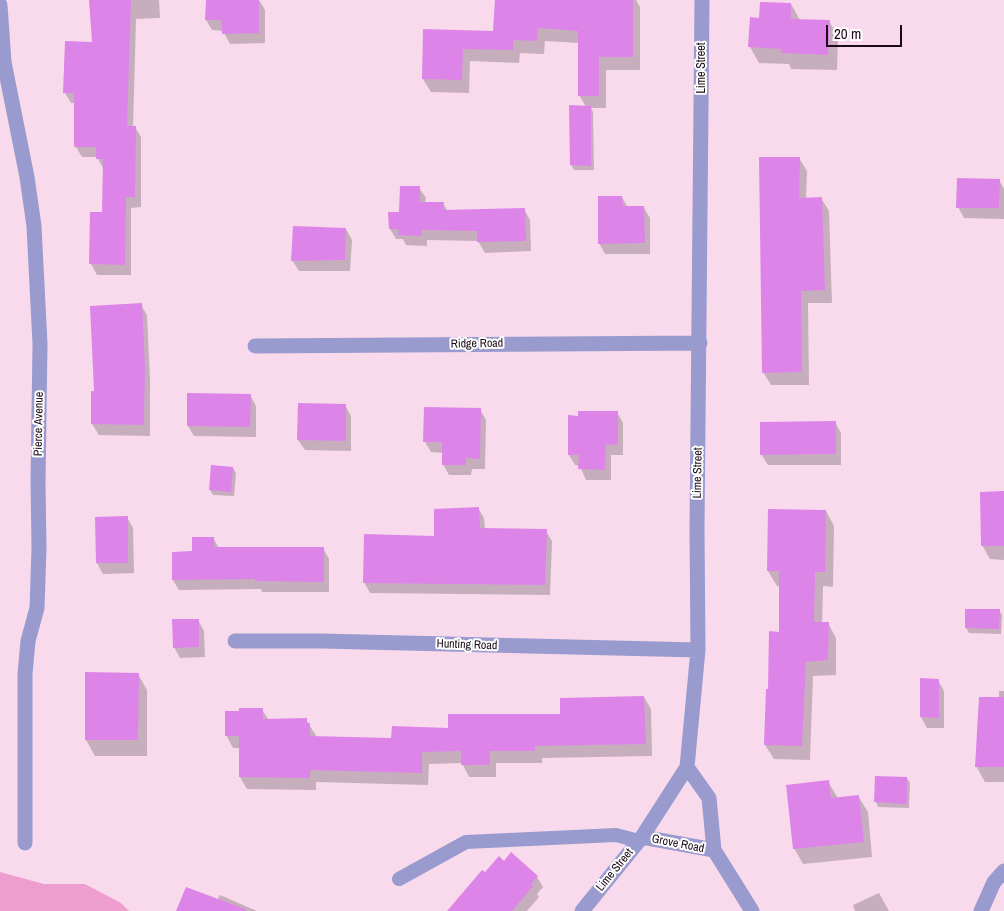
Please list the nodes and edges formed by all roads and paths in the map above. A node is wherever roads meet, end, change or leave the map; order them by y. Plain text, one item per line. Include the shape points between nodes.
1 (702, 0) edge
2 (0, 5) edge
3 (700, 343) junction
4 (255, 346) dead end
5 (234, 642) dead end
6 (698, 650) junction
7 (686, 767) junction
8 (640, 839) junction
9 (25, 844) dead end
10 (714, 850) junction
11 (1004, 870) edge
12 (398, 879) dead end
13 (582, 911) edge
14 (752, 911) edge
15 (981, 911) edge

1 - 3 street, Lime Street
2 - 9 street, Pierce Avenue via 4,62 34,226 39,309 39,548 37,608 28,641 25,674
3 - 4 street, Ridge Road
3 - 6 street, Lime Street
5 - 6 street, Hunting Road via 322,641
6 - 7 street, Lime Street
7 - 8 street, Lime Street
7 - 10 street, Grove Road via 709,798
8 - 10 street, Grove Road
8 - 12 lane via 616,835 466,842
8 - 13 street, Lime Street
10 - 14 street, Grove Road
11 - 15 street via 994,882

